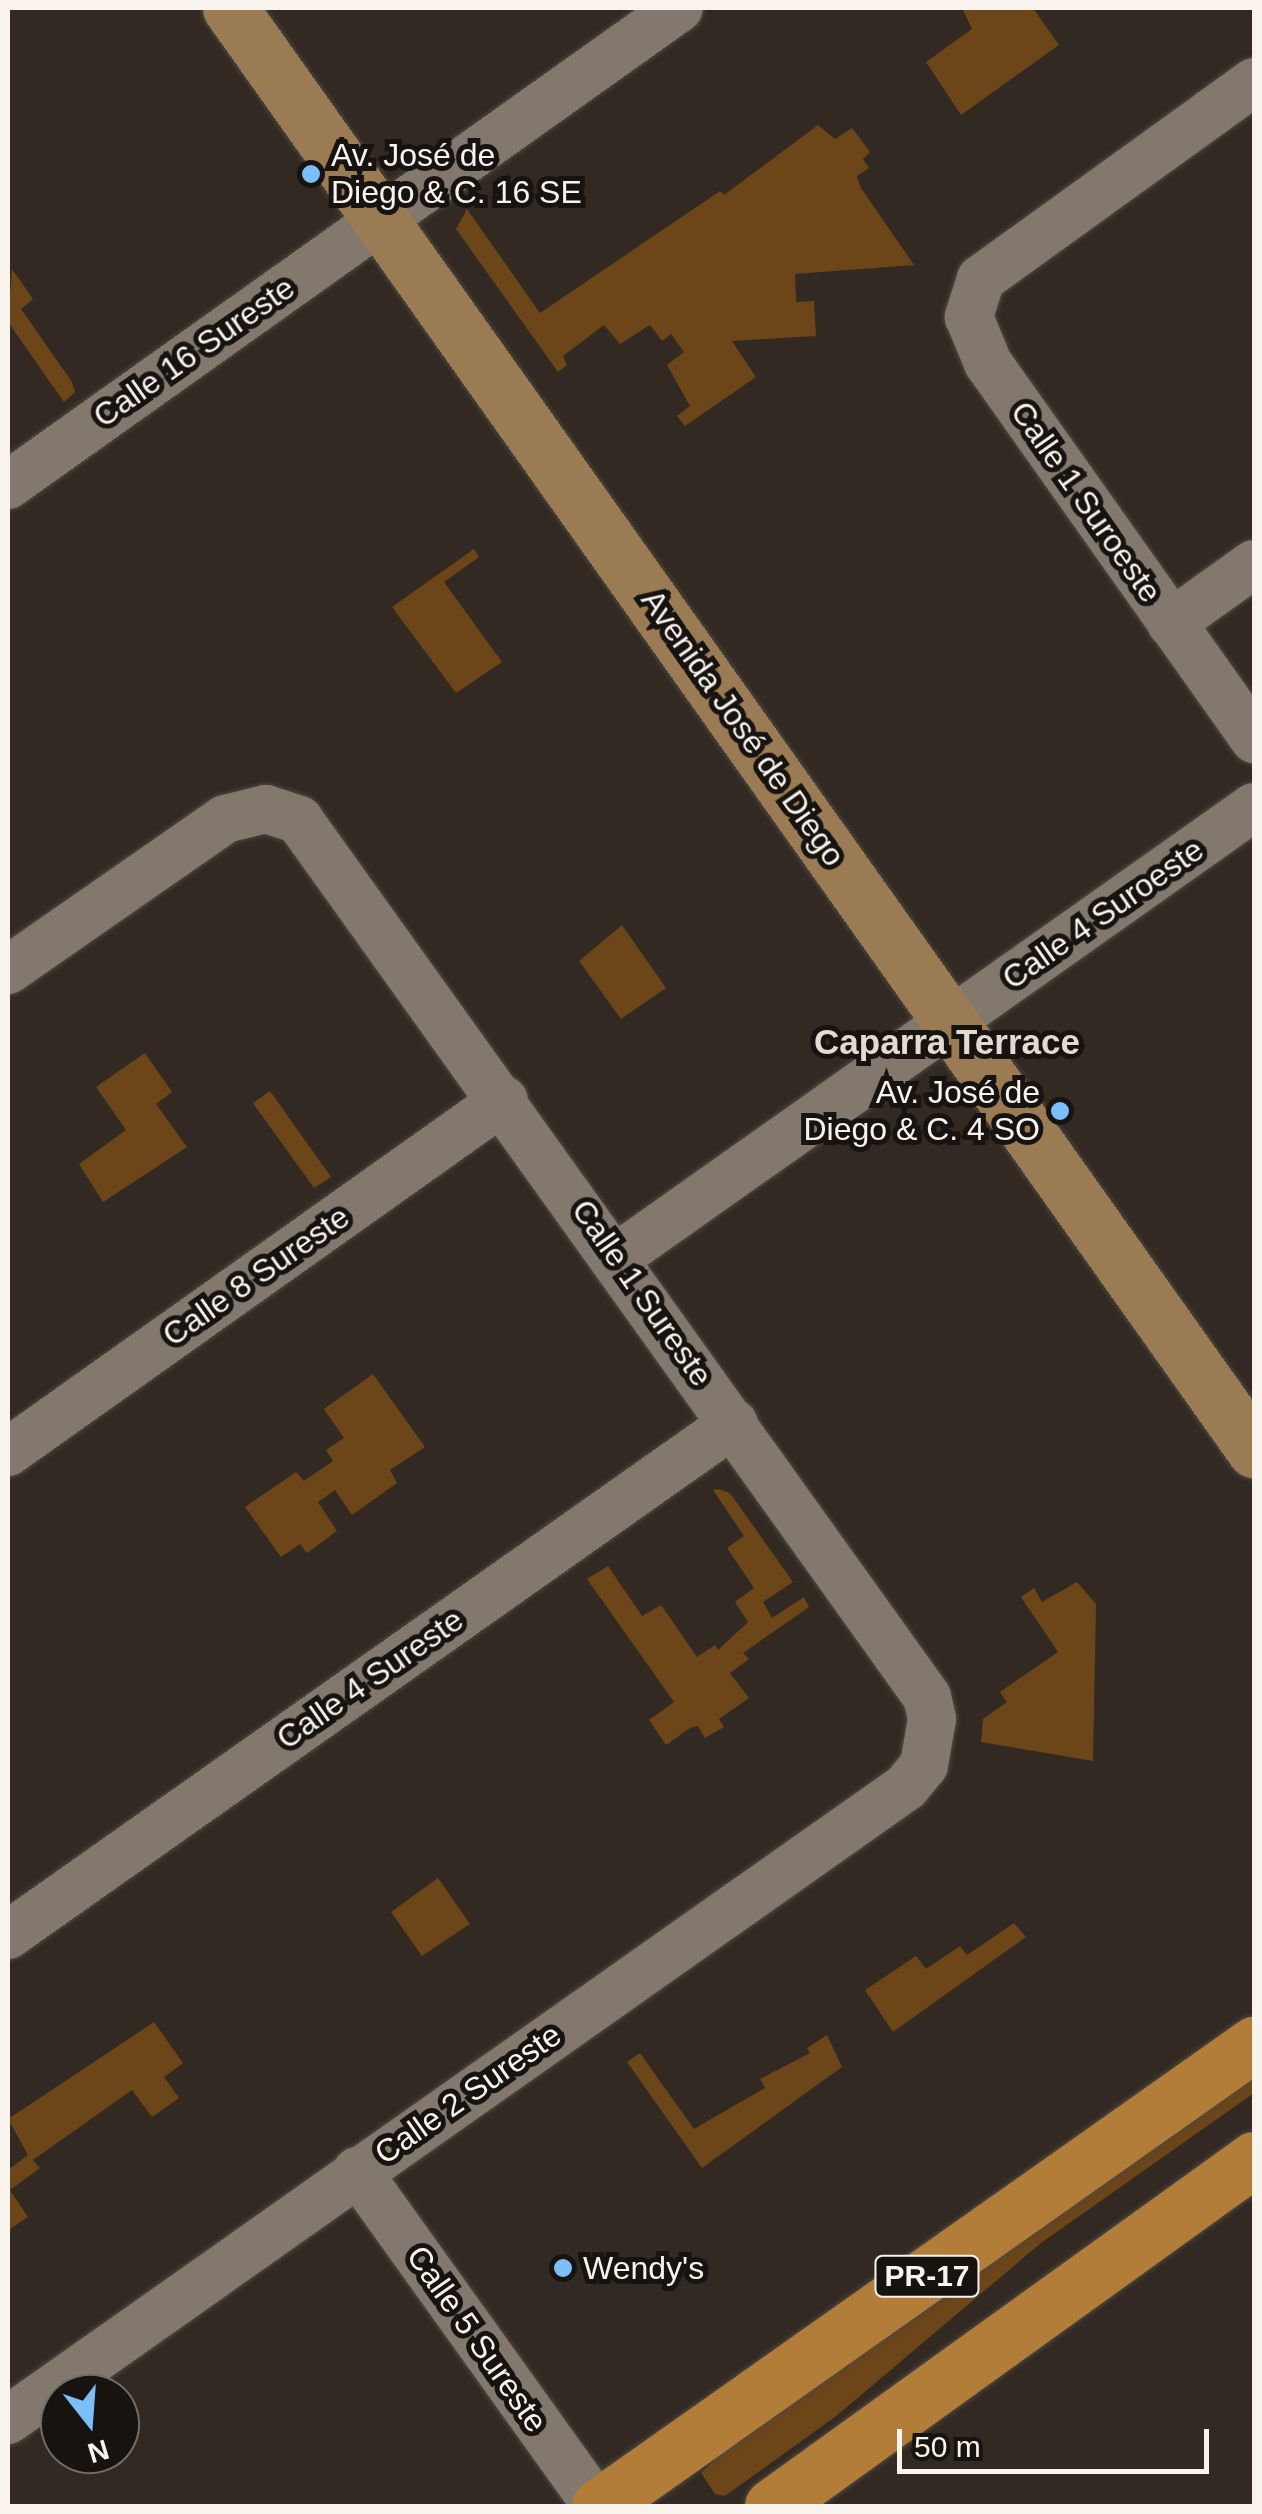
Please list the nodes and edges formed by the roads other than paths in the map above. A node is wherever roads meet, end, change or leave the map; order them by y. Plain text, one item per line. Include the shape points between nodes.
1 (230, 8) edge
2 (679, 8) edge
3 (1254, 82) edge
4 (380, 220) junction
5 (8, 485) edge
6 (1254, 564) edge
7 (1171, 623) junction
8 (1254, 739) edge
9 (1254, 808) edge
10 (8, 970) edge
11 (952, 1021) junction
12 (504, 1100) junction
13 (617, 1257) junction
14 (734, 1423) junction
15 (1254, 1450) edge
16 (8, 1452) edge
17 (924, 1764) joint
18 (8, 1935) edge
19 (1254, 2044) edge
20 (1254, 2158) edge
21 (357, 2171) junction
22 (8, 2420) edge
23 (598, 2506) edge
24 (772, 2506) edge

1 - 4 main road, Avenida José de Diego
2 - 4 street, Calle 16 Sureste
3 - 7 street, Calle 1 Suroeste via 1004,259 981,279 972,299 973,336
4 - 5 street, Calle 16 Sureste
4 - 11 main road, Avenida José de Diego
6 - 7 street
7 - 8 street, Calle 1 Suroeste
9 - 11 street, Calle 4 Suroeste
10 - 12 street, Calle 1 Sureste via 242,810 282,812 316,834
11 - 13 street
11 - 15 main road, Avenida José de Diego
12 - 13 street, Calle 1 Sureste
12 - 16 street, Calle 8 Sureste
13 - 14 street, Calle 1 Sureste
14 - 17 street, Calle 1 Sureste via 927,1697 932,1740
14 - 18 street, Calle 4 Sureste
17 - 21 street, Calle 2 Sureste via 906,1788
19 - 23 main road, PR-17
20 - 24 main road, PR-17
21 - 22 street, Calle 2 Sureste
21 - 23 street, Calle 5 Sureste

